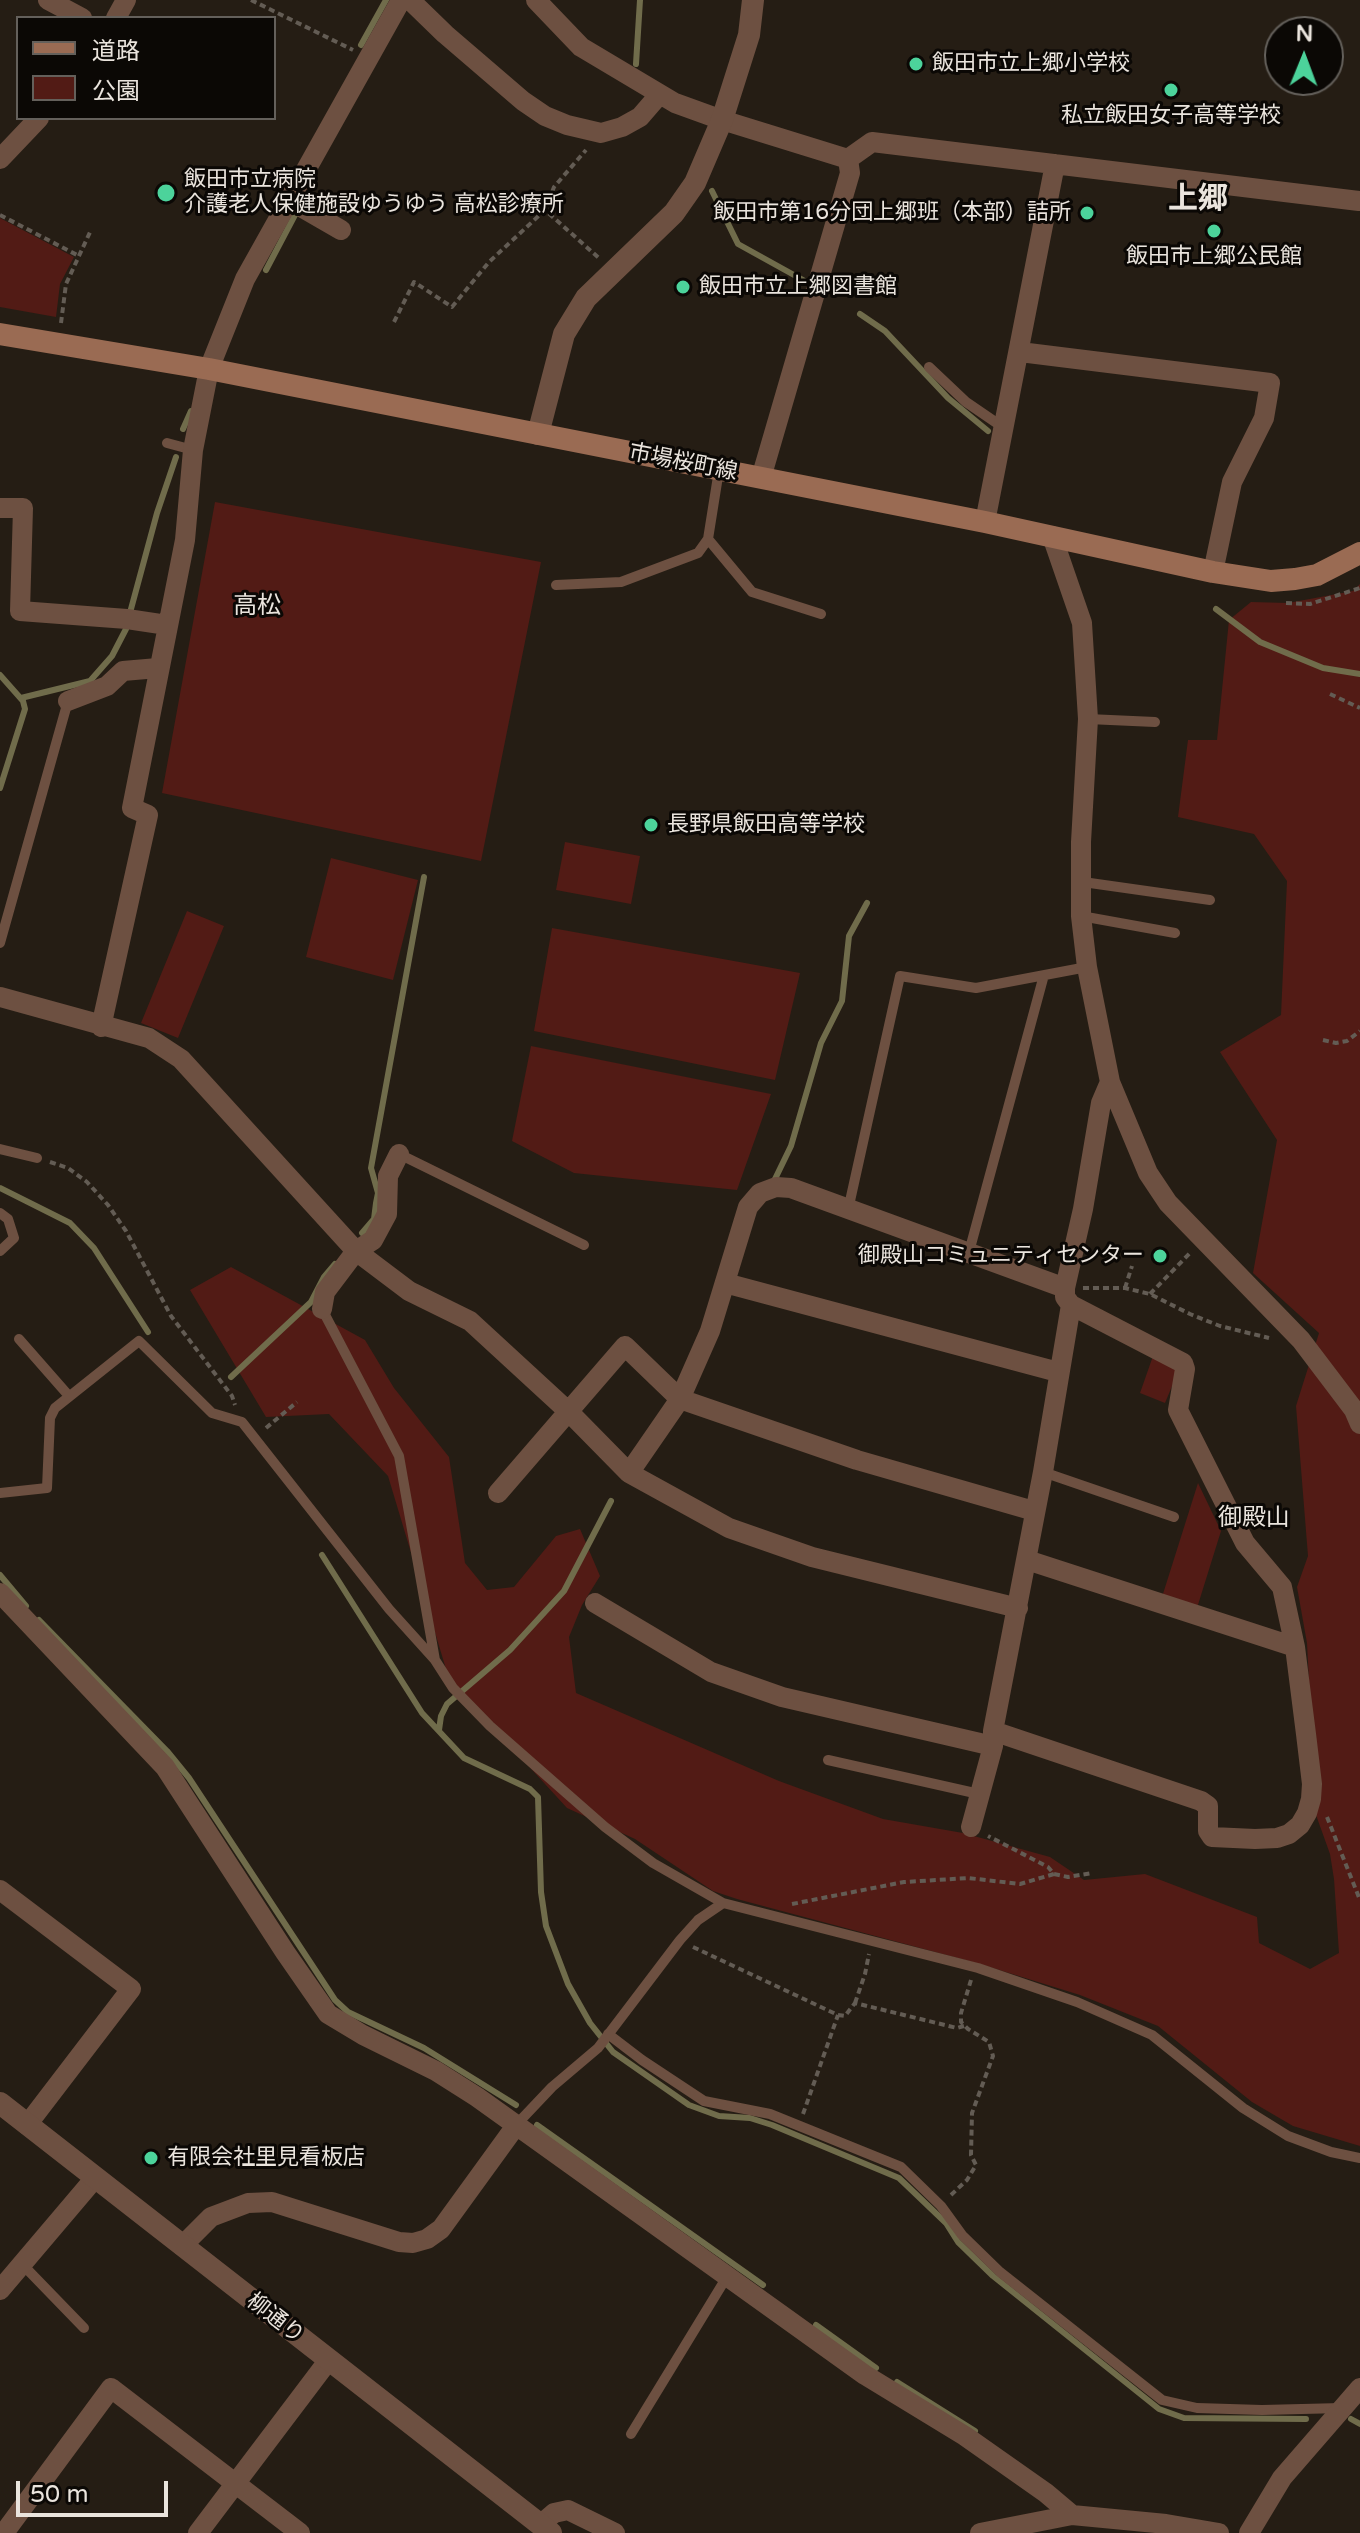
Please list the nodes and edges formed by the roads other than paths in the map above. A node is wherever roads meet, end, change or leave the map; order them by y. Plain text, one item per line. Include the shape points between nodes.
1 (48, 0) edge
2 (401, 0) edge
3 (410, 0) edge
4 (536, 0) edge
5 (753, 0) edge
6 (78, 16) edge
7 (659, 95) junction
8 (37, 120) edge
9 (722, 120) junction
10 (0, 159) edge
11 (848, 159) junction
12 (1055, 164) junction
13 (1360, 199) edge
14 (289, 200) junction
15 (341, 230) dead end
16 (0, 334) edge
17 (1020, 352) junction
18 (929, 367) dead end
19 (209, 369) junction
20 (1004, 428) junction
21 (538, 434) junction
22 (167, 443) dead end
23 (193, 450) junction
24 (719, 470) junction
25 (761, 478) junction
26 (0, 508) edge
27 (985, 522) junction
28 (1052, 536) junction
29 (708, 539) junction
30 (1360, 553) edge
31 (1213, 572) junction
32 (556, 585) dead end
33 (821, 614) dead end
34 (167, 625) junction
35 (158, 668) junction
36 (68, 701) joint
37 (1088, 719) junction
38 (1155, 722) dead end
39 (1083, 882) junction
40 (1210, 900) dead end
41 (1081, 916) junction
42 (1175, 933) dead end
43 (0, 943) edge
44 (1087, 967) junction
45 (1044, 975) junction
46 (0, 997) edge
47 (101, 1027) junction
48 (1110, 1082) junction
49 (0, 1149) edge
50 (399, 1154) joint
51 (37, 1158) road end
52 (848, 1210) junction
53 (0, 1213) edge
54 (584, 1245) dead end
55 (0, 1251) edge
56 (356, 1251) junction
57 (969, 1252) junction
58 (725, 1283) junction
59 (1068, 1297) junction
60 (322, 1309) joint
61 (19, 1339) dead end
62 (1058, 1372) junction
63 (69, 1396) junction
64 (680, 1399) junction
65 (570, 1413) junction
66 (1360, 1424) edge
67 (1043, 1472) junction
68 (629, 1473) junction
69 (0, 1493) edge
70 (498, 1493) dead end
71 (1034, 1511) junction
72 (1174, 1517) dead end
73 (1027, 1560) junction
74 (0, 1593) edge
75 (595, 1603) dead end
76 (1018, 1608) junction
77 (1295, 1647) junction
78 (435, 1660) junction
79 (993, 1738) junction
80 (828, 1760) dead end
81 (979, 1794) junction
82 (971, 1827) road end
83 (0, 1890) edge
84 (723, 1903) junction
85 (608, 2034) junction
86 (0, 2103) edge
87 (27, 2125) junction
88 (515, 2127) junction
89 (1360, 2158) edge
90 (95, 2178) junction
91 (182, 2246) junction
92 (22, 2264) junction
93 (728, 2275) junction
94 (0, 2290) edge
95 (84, 2328) dead end
96 (328, 2361) junction
97 (1360, 2388) edge
98 (1343, 2408) junction
99 (631, 2434) dead end
100 (238, 2483) junction
101 (1072, 2515) junction
102 (546, 2529) edge
103 (4, 2533) edge
104 (198, 2533) edge
105 (300, 2533) edge
106 (615, 2533) edge
107 (980, 2533) edge
108 (1219, 2533) edge
109 (1249, 2533) edge

1 - 6 street
2 - 14 street
3 - 7 street via 523,101 567,125 601,133 622,127 640,117
4 - 7 street via 581,47
5 - 9 street via 749,35
7 - 9 street
8 - 10 street
9 - 11 street
9 - 21 street via 681,203 586,298 564,334
11 - 12 street via 872,142
11 - 25 street via 850,173
12 - 13 street
12 - 17 street
14 - 15 street
14 - 19 street via 245,279
16 - 19 main road, 市場桜町線
17 - 20 street
17 - 31 street via 1270,383 1264,418 1232,482
18 - 20 lane
19 - 21 main road, 市場桜町線
19 - 23 street
20 - 27 street
21 - 24 main road, 市場桜町線
22 - 23 lane
23 - 34 street via 185,540
24 - 25 main road, 市場桜町線
24 - 29 lane
25 - 27 main road, 市場桜町線
26 - 34 street via 23,508 20,611
27 - 28 main road, 市場桜町線
28 - 31 main road, 市場桜町線
28 - 37 street via 1082,623
29 - 32 lane via 698,553 621,582
29 - 33 lane via 752,592
30 - 31 main road, 市場桜町線 via 1317,575 1295,579 1271,581
34 - 35 street
35 - 36 street via 123,671 107,686
35 - 47 street via 132,808 148,815
36 - 43 lane
37 - 38 lane
37 - 39 street
39 - 40 lane
39 - 41 street
41 - 42 lane
41 - 44 street
44 - 45 lane
44 - 48 street
45 - 52 lane via 976,988 900,976
45 - 57 lane
46 - 47 street
47 - 56 street via 149,1038 181,1059
48 - 59 street via 1101,1103
48 - 66 street via 1163,1197 1301,1340
49 - 51 lane
50 - 54 lane
50 - 56 street via 388,1176 387,1214 373,1240
52 - 57 street
52 - 58 street via 791,1188 760,1193 748,1207
53 - 55 lane via 8,1219 14,1238
56 - 60 street via 325,1292
56 - 65 street via 409,1291 470,1321
57 - 59 street
58 - 62 street
58 - 64 street
59 - 62 street
59 - 77 street via 1183,1363 1178,1410 1245,1543 1282,1587
60 - 78 lane via 399,1456
61 - 63 lane
62 - 67 street
63 - 69 lane via 50,1418 47,1488
63 - 78 lane via 139,1341 212,1413 242,1422
64 - 65 street via 625,1346
64 - 68 street
64 - 71 street via 857,1460
65 - 68 street
65 - 70 street
67 - 71 street
67 - 72 lane
68 - 76 street via 729,1528 812,1557
71 - 73 street
73 - 76 street
73 - 77 street
74 - 88 street via 165,1767 328,2014 436,2071
75 - 79 street via 723,1677 782,1697
76 - 79 street
77 - 79 street via 1312,1784 1300,1825 1277,1838 1212,1837 1208,1806 1201,1801
78 - 84 lane via 453,1688 490,1726 605,1827 653,1863
79 - 81 street
80 - 81 lane
81 - 82 street
83 - 87 street via 131,1989
84 - 85 lane via 680,1940
84 - 89 lane via 978,1968 1077,2002 1152,2035 1243,2108 1288,2136
85 - 88 lane
85 - 98 lane via 704,2101 770,2114 901,2167 1000,2272 1162,2400 1197,2408
86 - 87 street, 柳通り
87 - 90 street, 柳通り
88 - 91 street via 441,2229 427,2239 399,2242 272,2202 248,2203 211,2217
88 - 93 street
90 - 91 street, 柳通り
90 - 92 street
91 - 96 street, 柳通り
92 - 94 street
92 - 95 lane
93 - 99 lane
93 - 101 street
96 - 100 street
96 - 102 street, 柳通り
97 - 98 street
98 - 109 street via 1276,2485
100 - 103 street via 111,2388
100 - 104 street
100 - 105 street
101 - 107 street
101 - 108 street
102 - 106 street via 554,2513 568,2510

